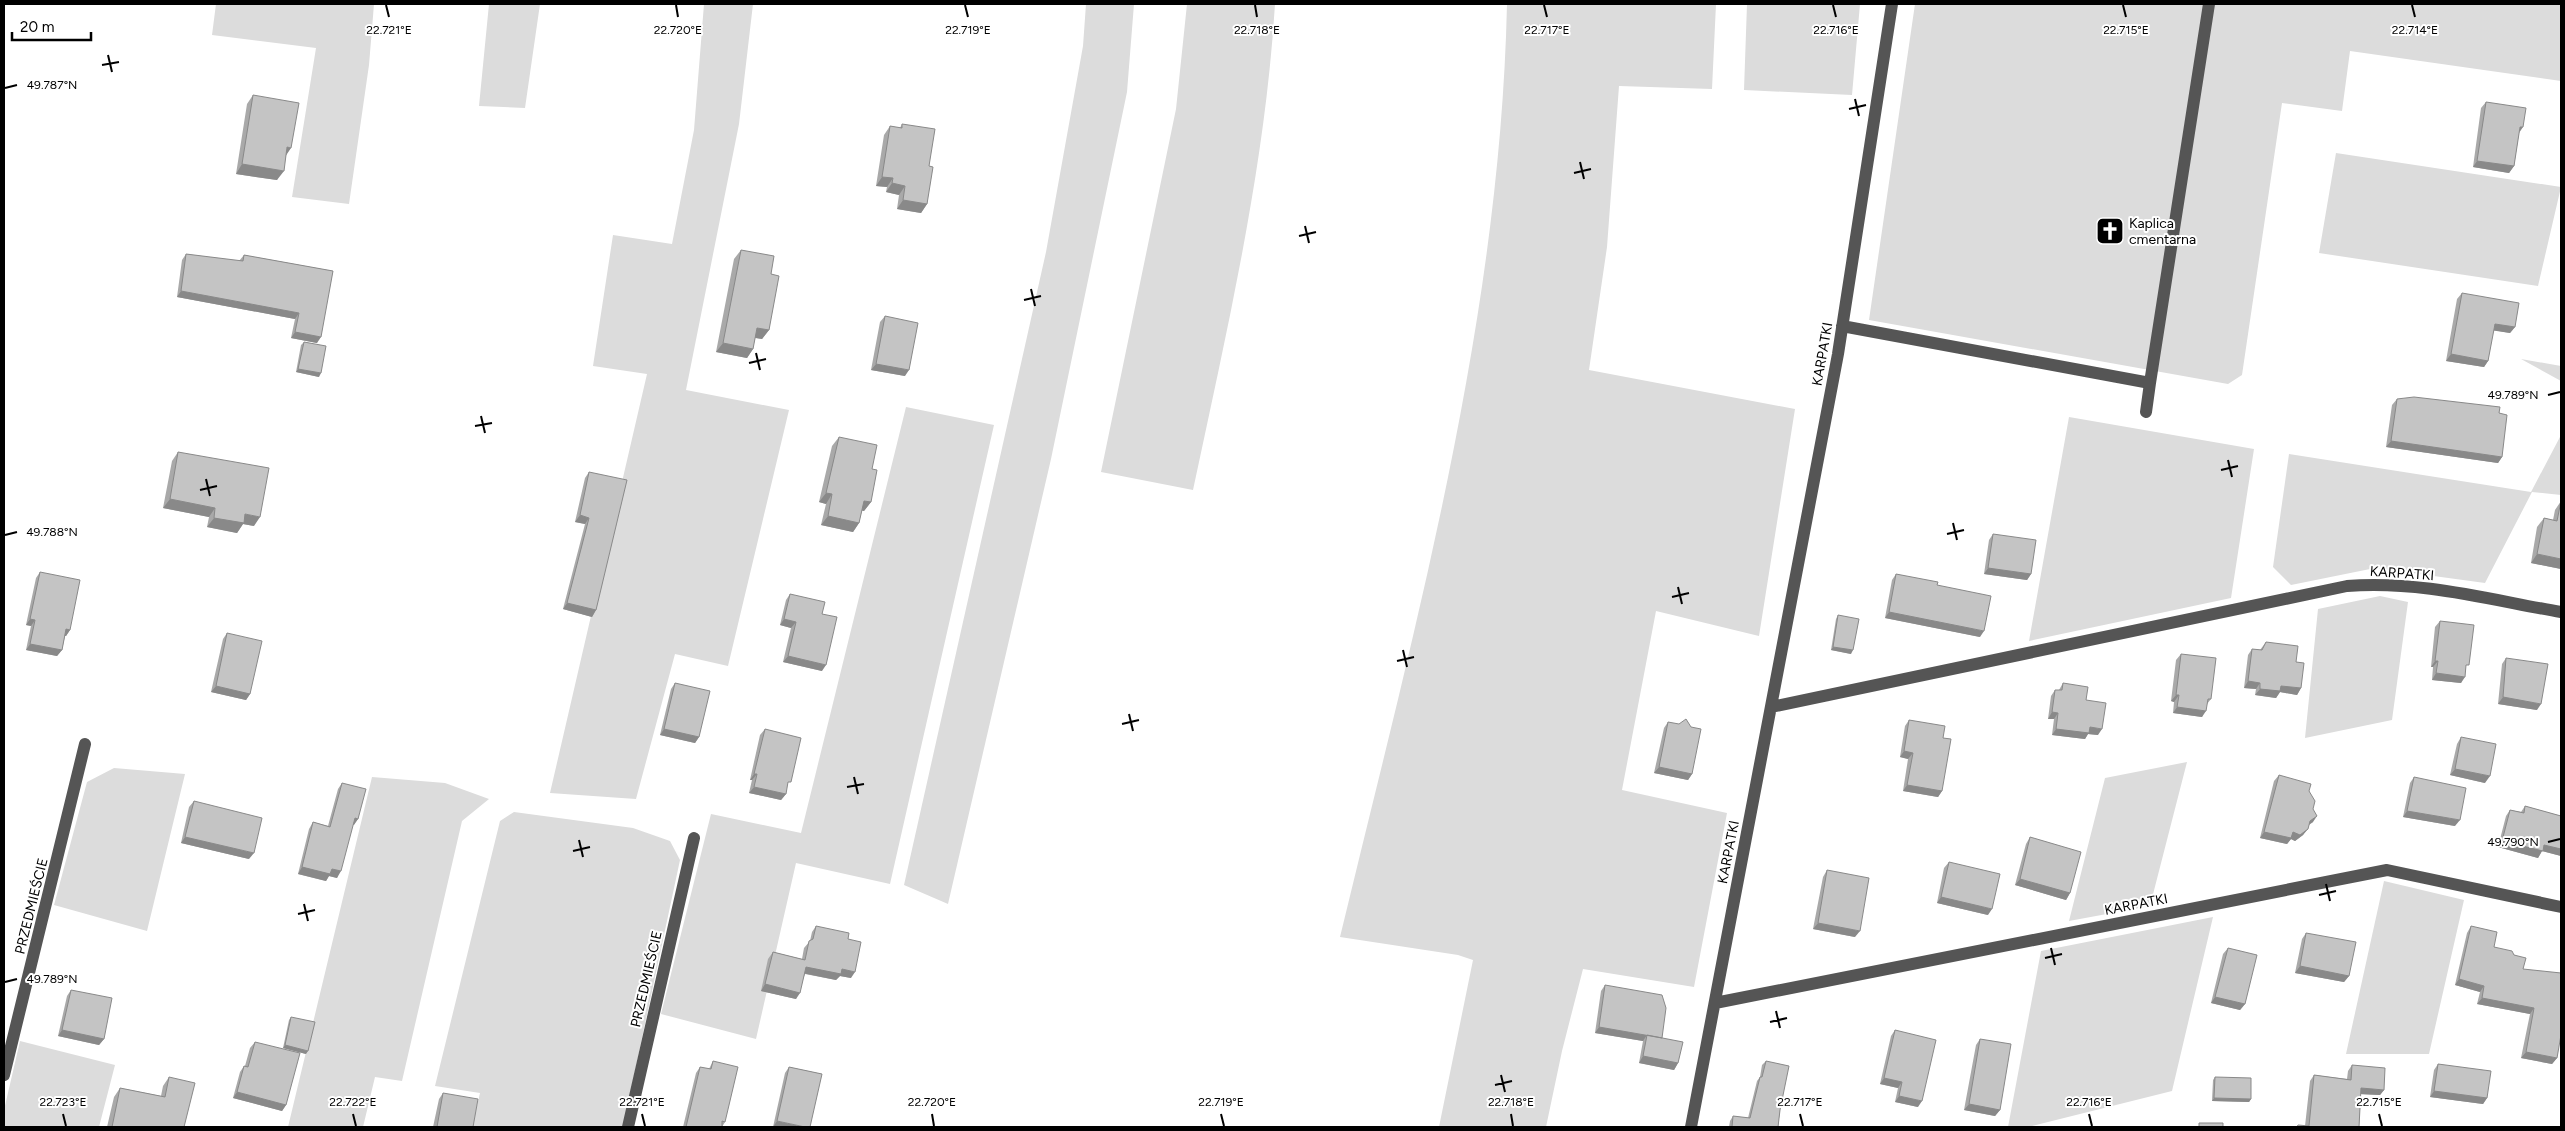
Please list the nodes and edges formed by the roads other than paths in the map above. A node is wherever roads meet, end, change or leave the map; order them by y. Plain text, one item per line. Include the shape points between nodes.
1 (1892, 4) edge
2 (2209, 4) edge
3 (1842, 326) junction
4 (2150, 383) junction
5 (2146, 412) dead end
6 (2561, 612) edge
7 (1771, 708) junction
8 (85, 744) dead end
9 (694, 838) dead end
10 (2561, 907) edge
11 (1715, 1003) junction
12 (4, 1075) edge
13 (628, 1127) edge
14 (1691, 1127) edge

1 - 3 street, KARPATKI
2 - 4 street
3 - 4 street
3 - 7 street, KARPATKI
4 - 5 street
6 - 7 street, KARPATKI via 2420,588 2381,584 2347,586
7 - 11 street, KARPATKI
8 - 12 street, PRZEDMIEŚCIE
9 - 13 street, PRZEDMIEŚCIE
10 - 11 street, KARPATKI via 2387,870
11 - 14 street, KARPATKI

